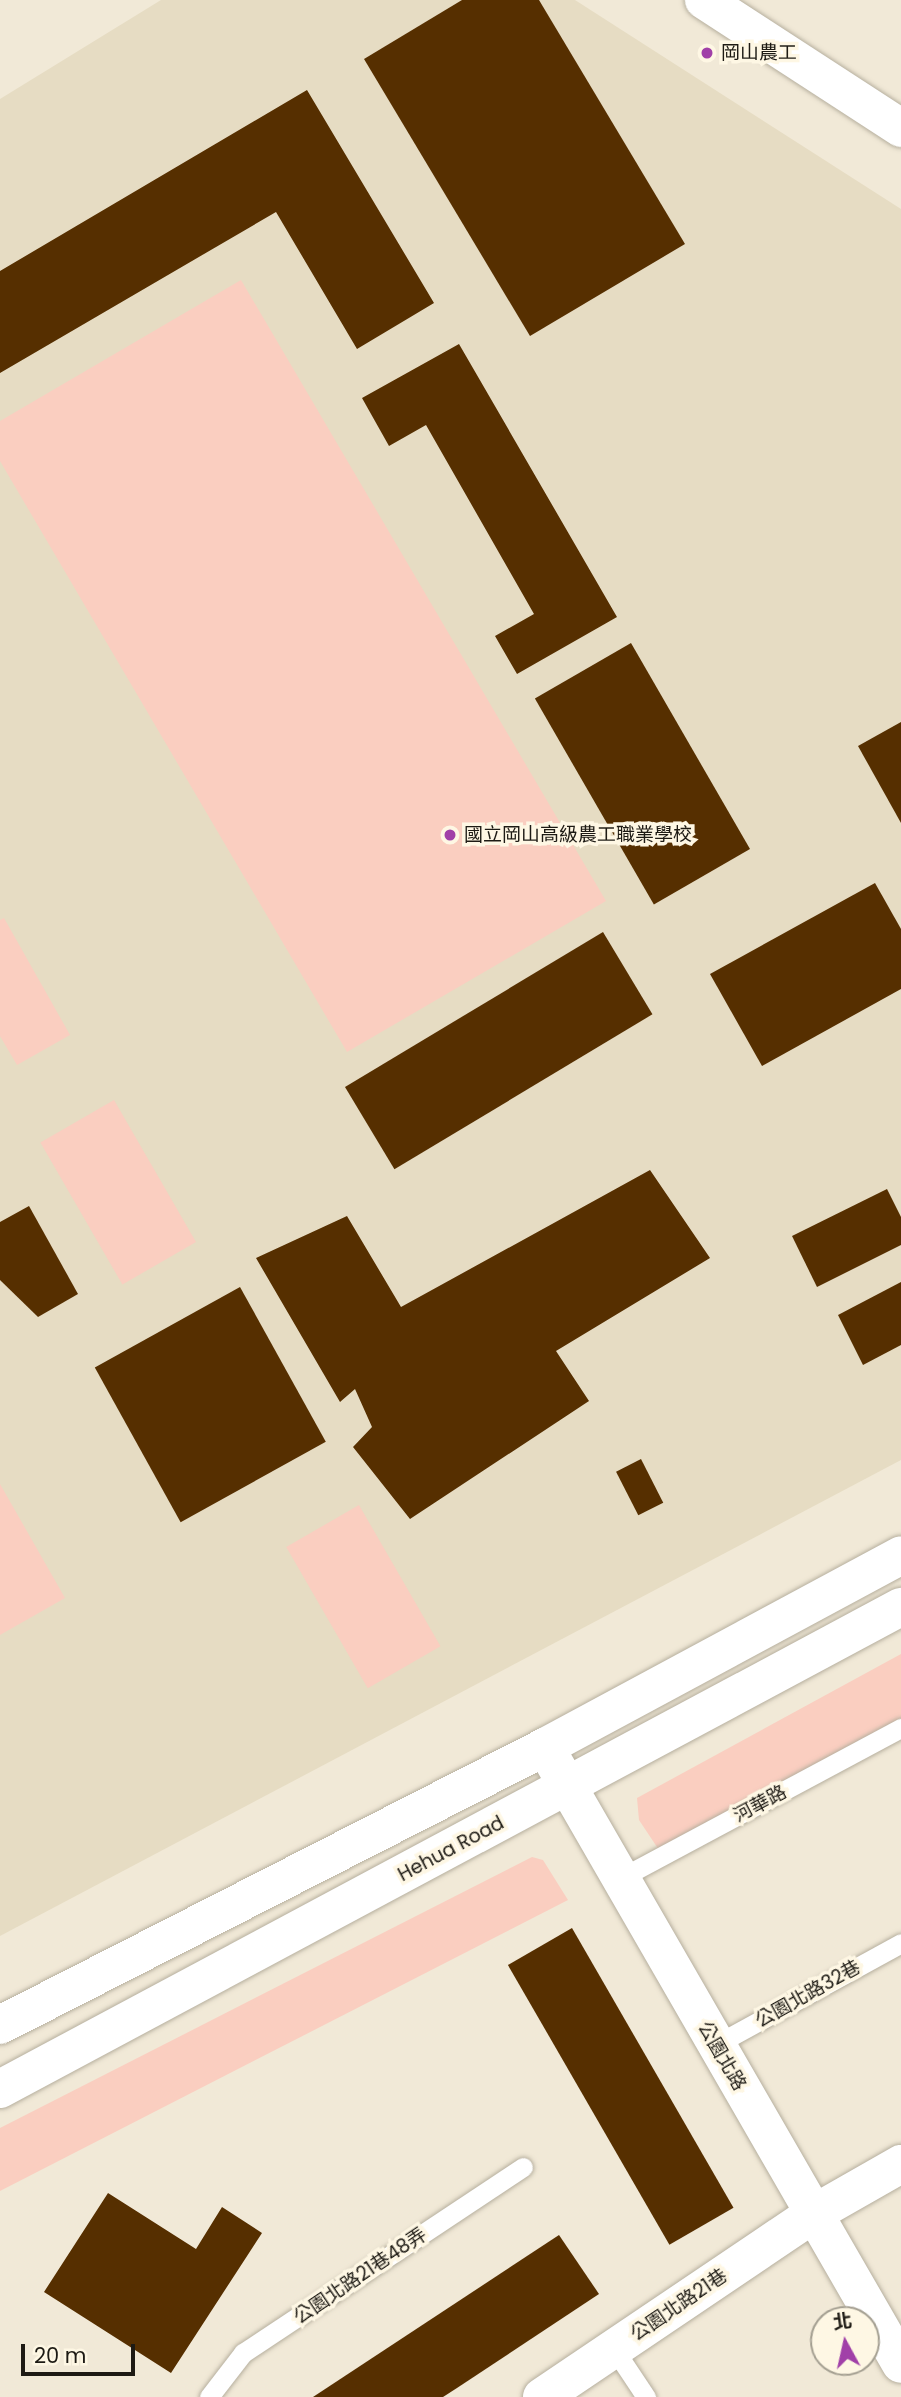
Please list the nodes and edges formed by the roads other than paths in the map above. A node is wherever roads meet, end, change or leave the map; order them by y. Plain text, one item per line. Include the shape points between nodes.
1 (704, 0) edge
2 (901, 128) edge
3 (901, 1555) edge
4 (901, 1607) edge
5 (901, 1728) edge
6 (545, 1746) junction
7 (567, 1786) junction
8 (619, 1879) junction
9 (901, 1943) edge
10 (0, 2025) edge
11 (715, 2045) junction
12 (0, 2089) edge
13 (901, 2164) edge
14 (523, 2167) dead end
15 (815, 2213) junction
16 (614, 2349) junction
17 (901, 2364) edge
18 (209, 2397) edge
19 (542, 2397) edge
20 (646, 2397) edge

1 - 2 street
3 - 6 street
4 - 7 street, Hehua Road
5 - 8 lane, 河華路
6 - 7 street, 公園北路
6 - 10 street
7 - 8 street, 公園北路
7 - 12 street, Hehua Road
8 - 11 street, 公園北路
9 - 11 lane, 公園北路32巷
11 - 15 street, 公園北路
13 - 15 street, 公園北路21巷
14 - 18 lane, 公園北路21巷48弄 via 243,2353
15 - 16 street, 公園北路21巷
15 - 17 street, 公園北路
16 - 19 street, 公園北路21巷
16 - 20 lane

